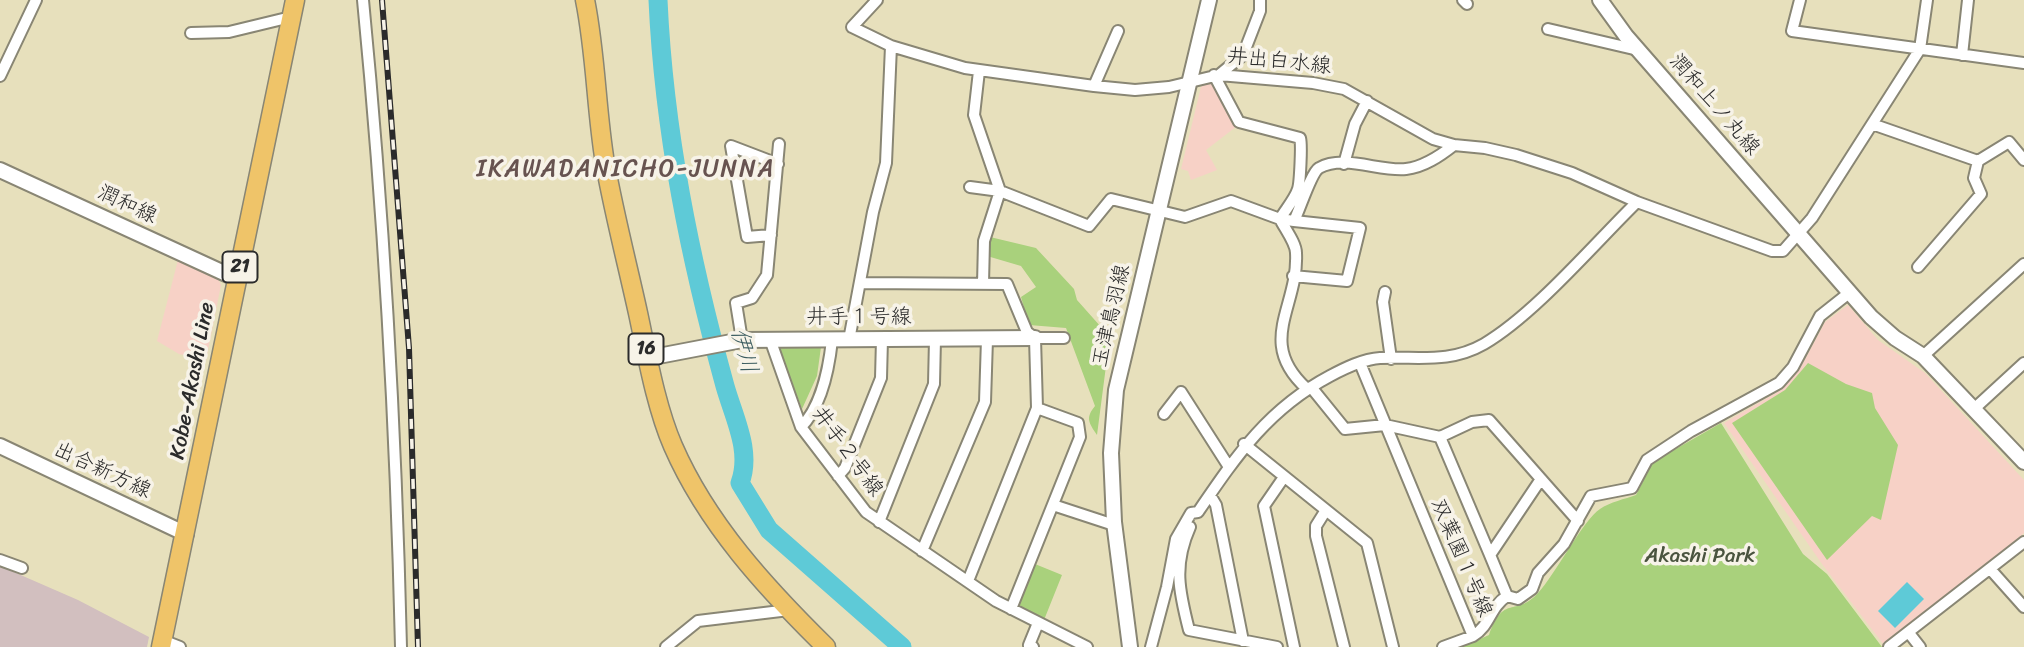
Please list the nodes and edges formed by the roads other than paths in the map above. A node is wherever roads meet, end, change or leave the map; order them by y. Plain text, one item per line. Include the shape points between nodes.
1 (36, 0) edge
2 (363, 0) edge
3 (585, 0) edge
4 (877, 0) edge
5 (1209, 0) edge
6 (1260, 0) edge
7 (1600, 0) edge
8 (1800, 0) edge
9 (1927, 0) edge
10 (1968, 0) edge
11 (293, 8) edge
12 (1548, 29) dead end
13 (1118, 31) dead end
14 (191, 33) dead end
15 (891, 46) junction
16 (1920, 48) junction
17 (1638, 50) junction
18 (1962, 55) junction
19 (2024, 63) edge
20 (979, 71) junction
21 (1217, 75) junction
22 (0, 76) edge
23 (1189, 81) junction
24 (1094, 86) junction
25 (1367, 101) junction
26 (1872, 124) junction
27 (779, 144) dead end
28 (1454, 145) junction
29 (2024, 160) edge
30 (1978, 161) junction
31 (778, 164) junction
32 (1344, 164) junction
33 (0, 170) edge
34 (1303, 186) junction
35 (970, 187) dead end
36 (1000, 191) junction
37 (1637, 202) junction
38 (1157, 211) junction
39 (1280, 219) junction
40 (1294, 221) junction
41 (771, 234) junction
42 (1799, 235) junction
43 (2024, 264) edge
44 (1918, 267) dead end
45 (1293, 276) junction
46 (237, 279) junction
47 (860, 283) junction
48 (983, 284) junction
49 (1385, 292) dead end
50 (1849, 293) junction
51 (1035, 338) junction
52 (1064, 338) dead end
53 (770, 339) junction
54 (882, 339) junction
55 (935, 339) junction
56 (987, 339) junction
57 (742, 340) junction
58 (832, 340) junction
59 (849, 340) junction
60 (1923, 356) junction
61 (652, 357) junction
62 (1391, 359) junction
63 (1360, 363) junction
64 (2024, 363) edge
65 (1309, 388) junction
66 (1037, 408) junction
67 (1975, 408) junction
68 (1164, 414) dead end
69 (1385, 425) junction
70 (801, 427) junction
71 (1440, 437) junction
72 (1244, 444) junction
73 (0, 446) edge
74 (2024, 462) edge
75 (1229, 467) junction
76 (838, 476) junction
77 (1284, 478) junction
78 (1541, 479) junction
79 (1210, 495) junction
80 (1053, 505) junction
81 (1326, 510) junction
82 (1198, 512) junction
83 (1578, 520) junction
84 (879, 522) junction
85 (1114, 525) junction
86 (186, 534) junction
87 (2024, 542) edge
88 (922, 551) junction
89 (1490, 555) junction
90 (0, 560) edge
91 (22, 568) dead end
92 (1991, 570) junction
93 (968, 581) junction
94 (1507, 596) junction
95 (2024, 607) edge
96 (1011, 609) junction
97 (789, 610) junction
98 (1038, 623) junction
99 (1909, 633) junction
100 (1473, 636) junction
101 (1243, 641) junction
102 (162, 644) edge
103 (180, 647) edge
104 (401, 647) edge
105 (666, 647) edge
106 (826, 647) edge
107 (1033, 647) edge
108 (1087, 647) edge
109 (1130, 647) edge
110 (1151, 647) edge
111 (1276, 647) edge
112 (1294, 647) edge
113 (1344, 647) edge
114 (1393, 647) edge
115 (1443, 647) edge
116 (1888, 647) edge
117 (1920, 647) edge

1 - 22 street
2 - 104 street via 377,151 398,505
3 - 61 main road, 16 via 605,162
4 - 15 street, 井出白水線 via 852,27
5 - 23 street, 玉津鳥羽線
6 - 21 street via 1244,55
7 - 17 street, 潤和上ノ丸線
8 - 16 street via 1792,31
9 - 16 street
10 - 18 street
11 - 14 street via 229,32
11 - 46 main road, Kobe-Akashi Line / 21
12 - 17 street
13 - 24 street
15 - 20 street, 井出白水線
15 - 47 street via 886,163
16 - 18 street
16 - 26 street
17 - 42 street, 潤和上ノ丸線
18 - 19 street
20 - 24 street, 井出白水線
20 - 36 street via 974,115
21 - 23 street, 井出白水線
21 - 25 street, 井出白水線 via 1313,83 1344,89
21 - 34 street via 1240,122 1300,138 1298,163
23 - 24 street, 井出白水線 via 1135,90
23 - 38 street, 玉津鳥羽線
25 - 28 street, 井出白水線 via 1421,134
25 - 32 street
26 - 30 street
26 - 42 street
27 - 31 street
28 - 32 street via 1435,159 1406,169
28 - 37 street, 井出白水線 via 1538,162
29 - 30 street via 2009,142
30 - 44 street via 1974,178 1981,194
31 - 41 street
31 - 41 street via 732,146 747,237
32 - 34 street via 1320,168
33 - 46 street, 潤和線
34 - 39 street
34 - 40 street
35 - 36 street
36 - 38 street via 1089,226 1111,199
36 - 48 street via 984,241
37 - 42 street, 井出白水線 via 1772,251 1783,251
37 - 62 street via 1528,310 1484,344 1455,355
38 - 39 street via 1185,217 1231,201
38 - 85 street, 玉津鳥羽線 via 1116,390 1111,453
39 - 40 street
39 - 45 street via 1296,251
40 - 45 street via 1360,228 1347,281
41 - 57 street via 767,275 752,298 736,303
42 - 50 street, 潤和上ノ丸線
43 - 60 street
45 - 65 street via 1281,331 1282,349 1289,373
46 - 86 main road, Kobe-Akashi Line / 21
47 - 48 street
47 - 59 street
48 - 51 street via 1007,284 1027,332
49 - 62 street
50 - 60 street, 潤和上ノ丸線 via 1895,338
50 - 83 street, 双葉園１号線 via 1819,316 1793,367 1779,383 1647,460 1632,488 1591,496
51 - 52 street, 井手１号線
51 - 56 street, 井手１号線
51 - 66 street
53 - 57 street, 井手１号線
53 - 58 street, 井手１号線
53 - 70 street, 井手２号線
54 - 55 street, 井手１号線
54 - 59 street, 井手１号線
54 - 76 street via 881,378
55 - 56 street, 井手１号線
55 - 84 street via 934,384
56 - 88 street via 985,402
57 - 61 street, 井手１号線
58 - 59 street, 井手１号線
58 - 70 street via 830,365
60 - 67 street, 潤和上ノ丸線
61 - 97 main road, 16 via 671,443 687,474 727,539
62 - 63 street
63 - 65 street
63 - 69 street, 双葉園１号線
64 - 67 street
65 - 69 street via 1345,429
65 - 72 street
66 - 80 street via 1078,423 1080,437
66 - 93 street
67 - 74 street, 潤和上ノ丸線
68 - 75 street via 1181,392
69 - 71 street
69 - 100 street, 双葉園１号線
70 - 76 street, 井手２号線
71 - 78 street via 1472,422 1489,420
71 - 89 street
72 - 75 street
72 - 77 street
73 - 86 street, 出合新方線
75 - 79 street
76 - 84 street, 井手２号線
77 - 81 street
77 - 112 street via 1264,506
78 - 83 street
78 - 89 street
79 - 82 street
79 - 101 street via 1216,505
80 - 85 street
80 - 96 street
81 - 113 street via 1316,526 1316,536
81 - 114 street via 1367,543
82 - 101 street via 1184,541 1177,584 1189,630
82 - 110 street via 1191,513 1176,540
83 - 94 street, 双葉園１号線 via 1538,573 1532,589 1518,599
84 - 88 street, 井手２号線
85 - 109 street, 玉津鳥羽線
86 - 102 main road, Kobe-Akashi Line / 21
87 - 92 street
88 - 93 street, 井手２号線
89 - 94 street
90 - 91 street
92 - 95 street
92 - 99 street
93 - 96 street, 井手２号線
94 - 100 street, 双葉園１号線 via 1494,605 1483,629
96 - 98 street, 井手２号線
97 - 105 street via 698,621
97 - 106 main road, 16
98 - 107 street via 1029,645
98 - 108 street, 井手２号線
99 - 116 street
99 - 117 street
100 - 115 street
101 - 111 street
102 - 103 street

